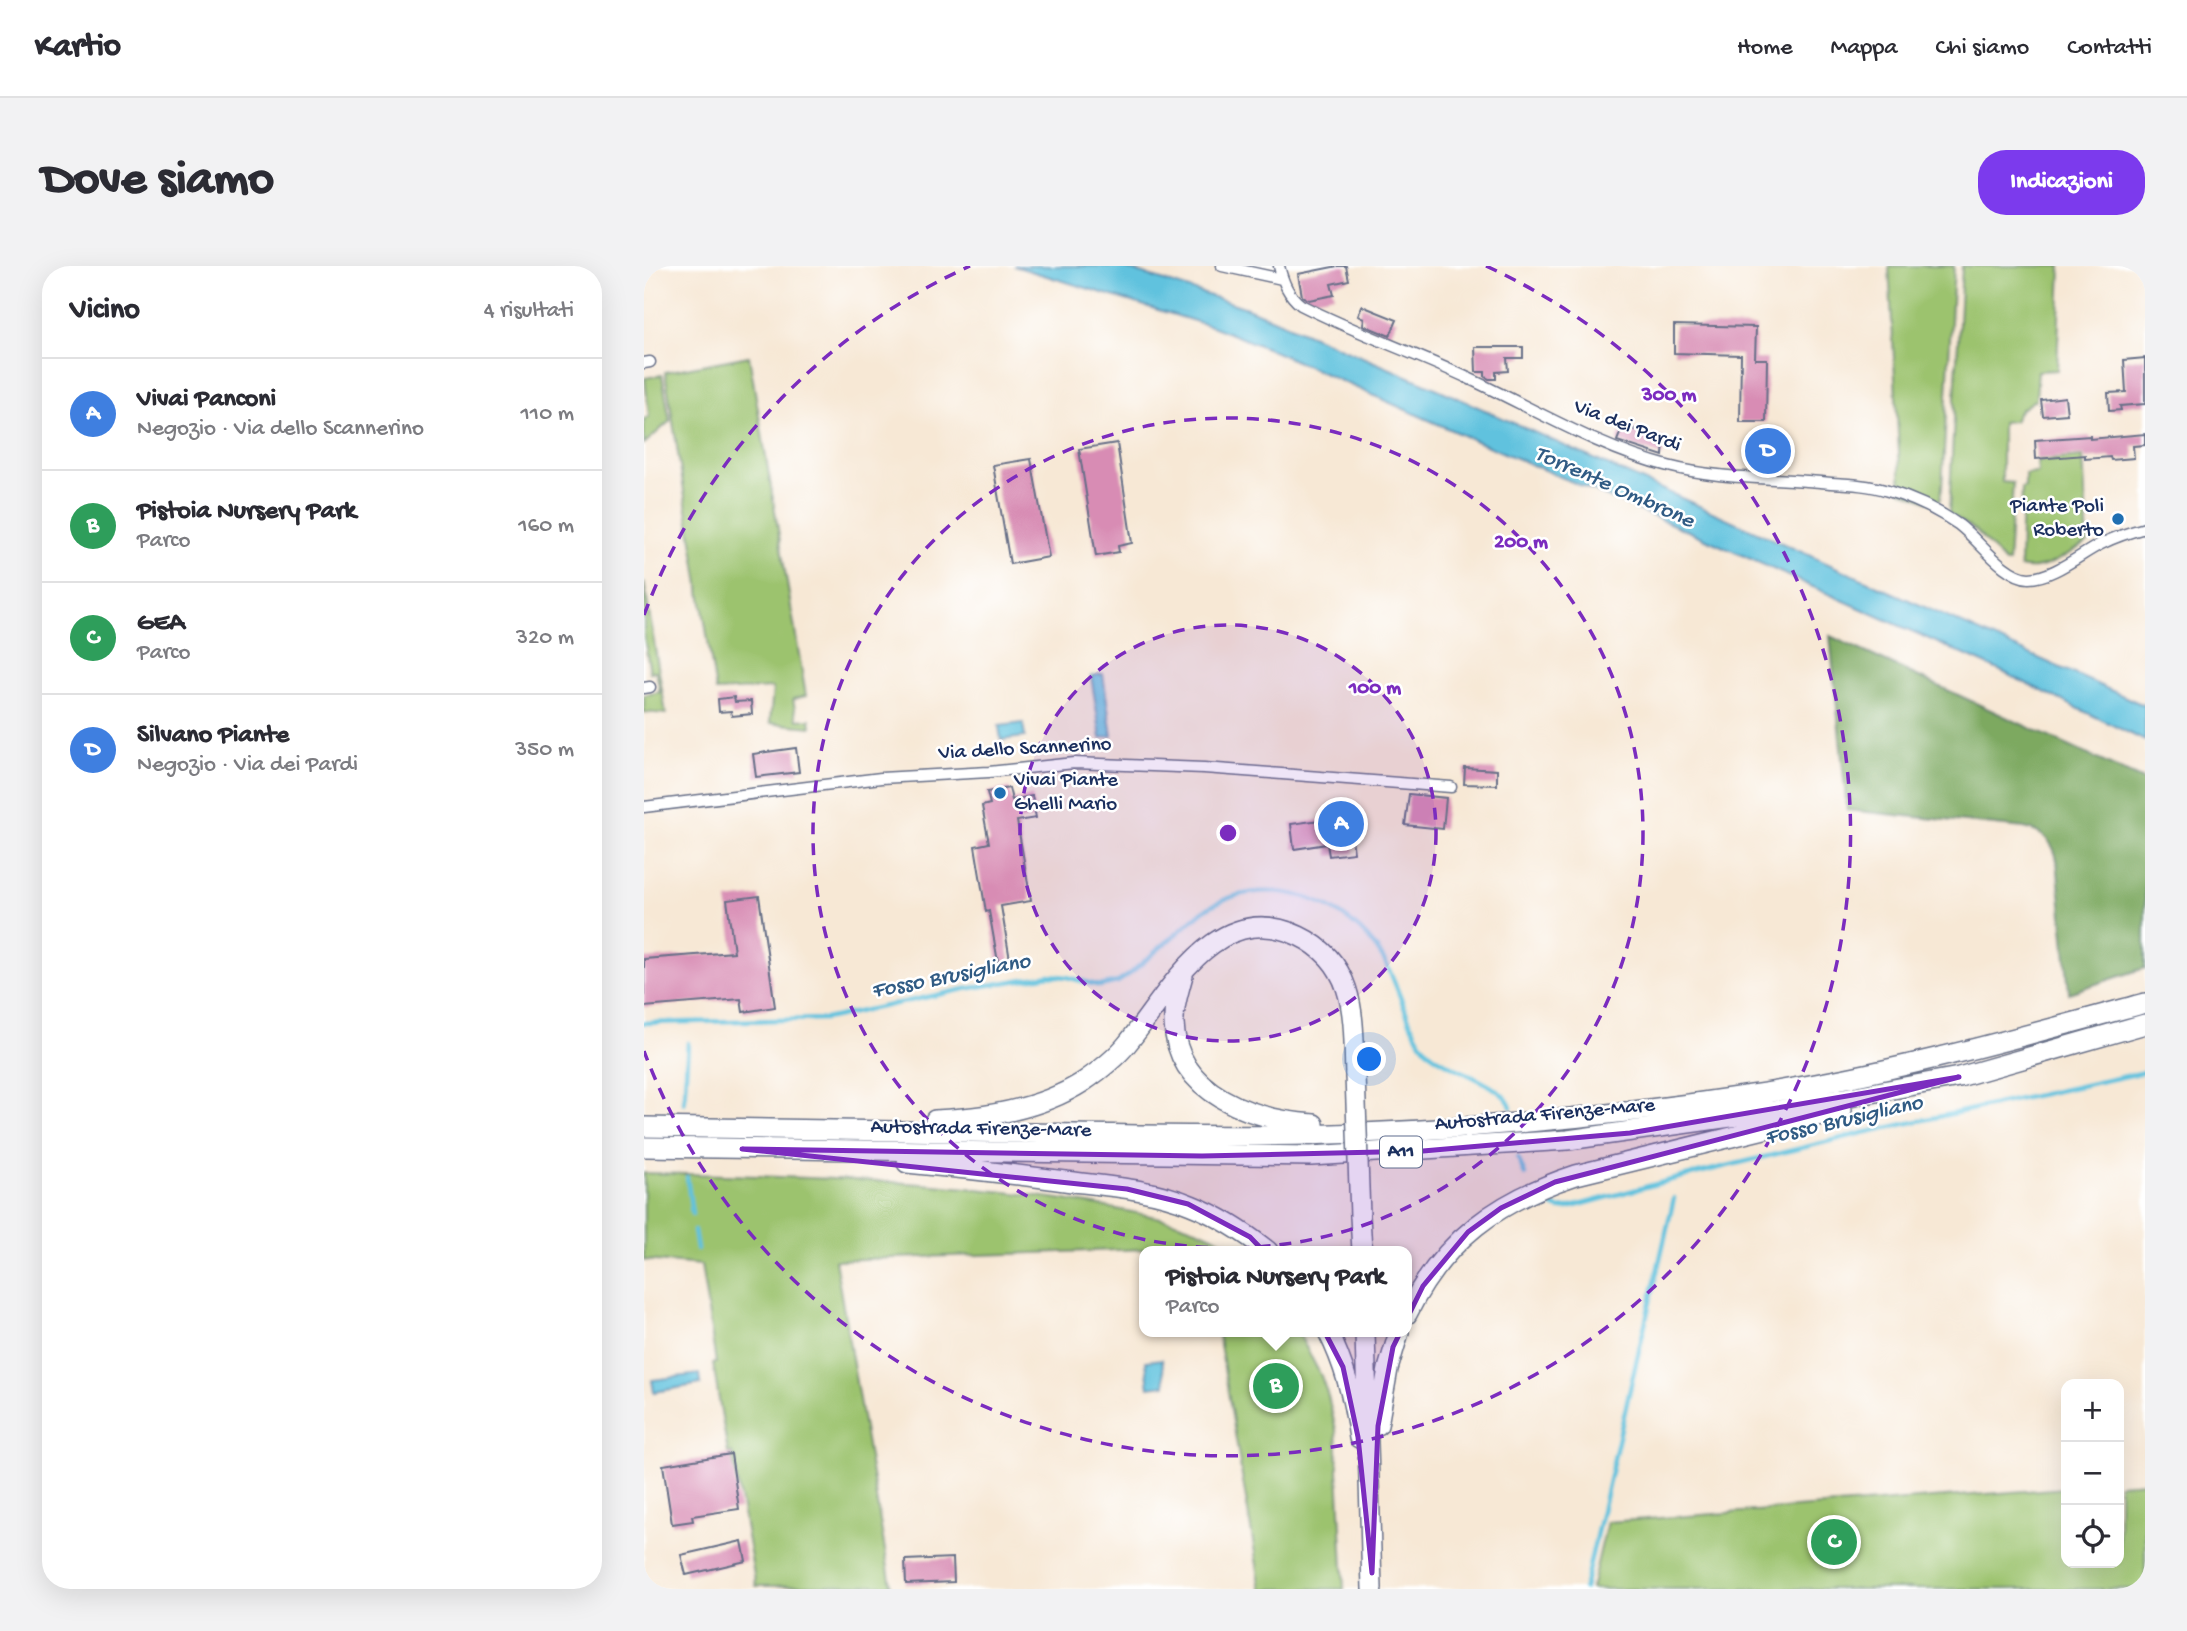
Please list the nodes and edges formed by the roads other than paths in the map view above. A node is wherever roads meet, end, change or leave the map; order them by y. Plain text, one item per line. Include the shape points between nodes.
1 (1222, 266) edge
2 (1279, 266) edge
3 (1282, 279) junction
4 (2145, 528) edge
5 (1451, 787) dead end
6 (644, 807) edge
7 (1185, 969) junction
8 (2145, 1003) edge
9 (2145, 1024) edge
10 (1959, 1077) junction
11 (644, 1127) edge
12 (741, 1129) junction
13 (1406, 1130) junction
14 (644, 1147) edge
15 (742, 1149) junction
16 (1262, 1246) edge
17 (1362, 1246) edge
18 (1412, 1305) edge
19 (1330, 1337) edge
20 (1365, 1337) edge
21 (1398, 1337) edge
22 (1372, 1581) edge

1 - 3 street
2 - 3 street
3 - 4 street, Via dei Pardi via 1301,305 1608,445 1699,474 1886,490 1956,523 2015,575 2043,576 2103,543
5 - 6 street, Via dello Scannerino via 1074,763 881,778
7 - 12 highway via 1112,1060 1081,1084 1048,1099 968,1118
7 - 13 highway via 1175,1010 1176,1042 1186,1065 1210,1090 1230,1104 1269,1118
7 - 17 highway, bridge via 1217,940 1240,930 1266,928 1306,939 1334,964 1352,1010
8 - 13 highway, Autostrada Firenze-Mare / A11 via 1935,1058 1758,1094 1540,1121
9 - 10 highway, Autostrada Firenze-Mare / A11
10 - 15 highway, Autostrada Firenze-Mare / A11 via 1630,1133 1423,1151 1202,1156
10 - 18 highway via 1576,1175 1534,1190 1486,1217 1452,1247
11 - 12 highway, Autostrada Firenze-Mare / A11
12 - 13 highway, Autostrada Firenze-Mare / A11 via 1208,1136
14 - 15 highway, Autostrada Firenze-Mare / A11
15 - 16 highway via 1000,1173 1160,1195 1210,1213
19 - 22 highway via 1355,1415
20 - 22 highway
21 - 22 highway via 1380,1407

